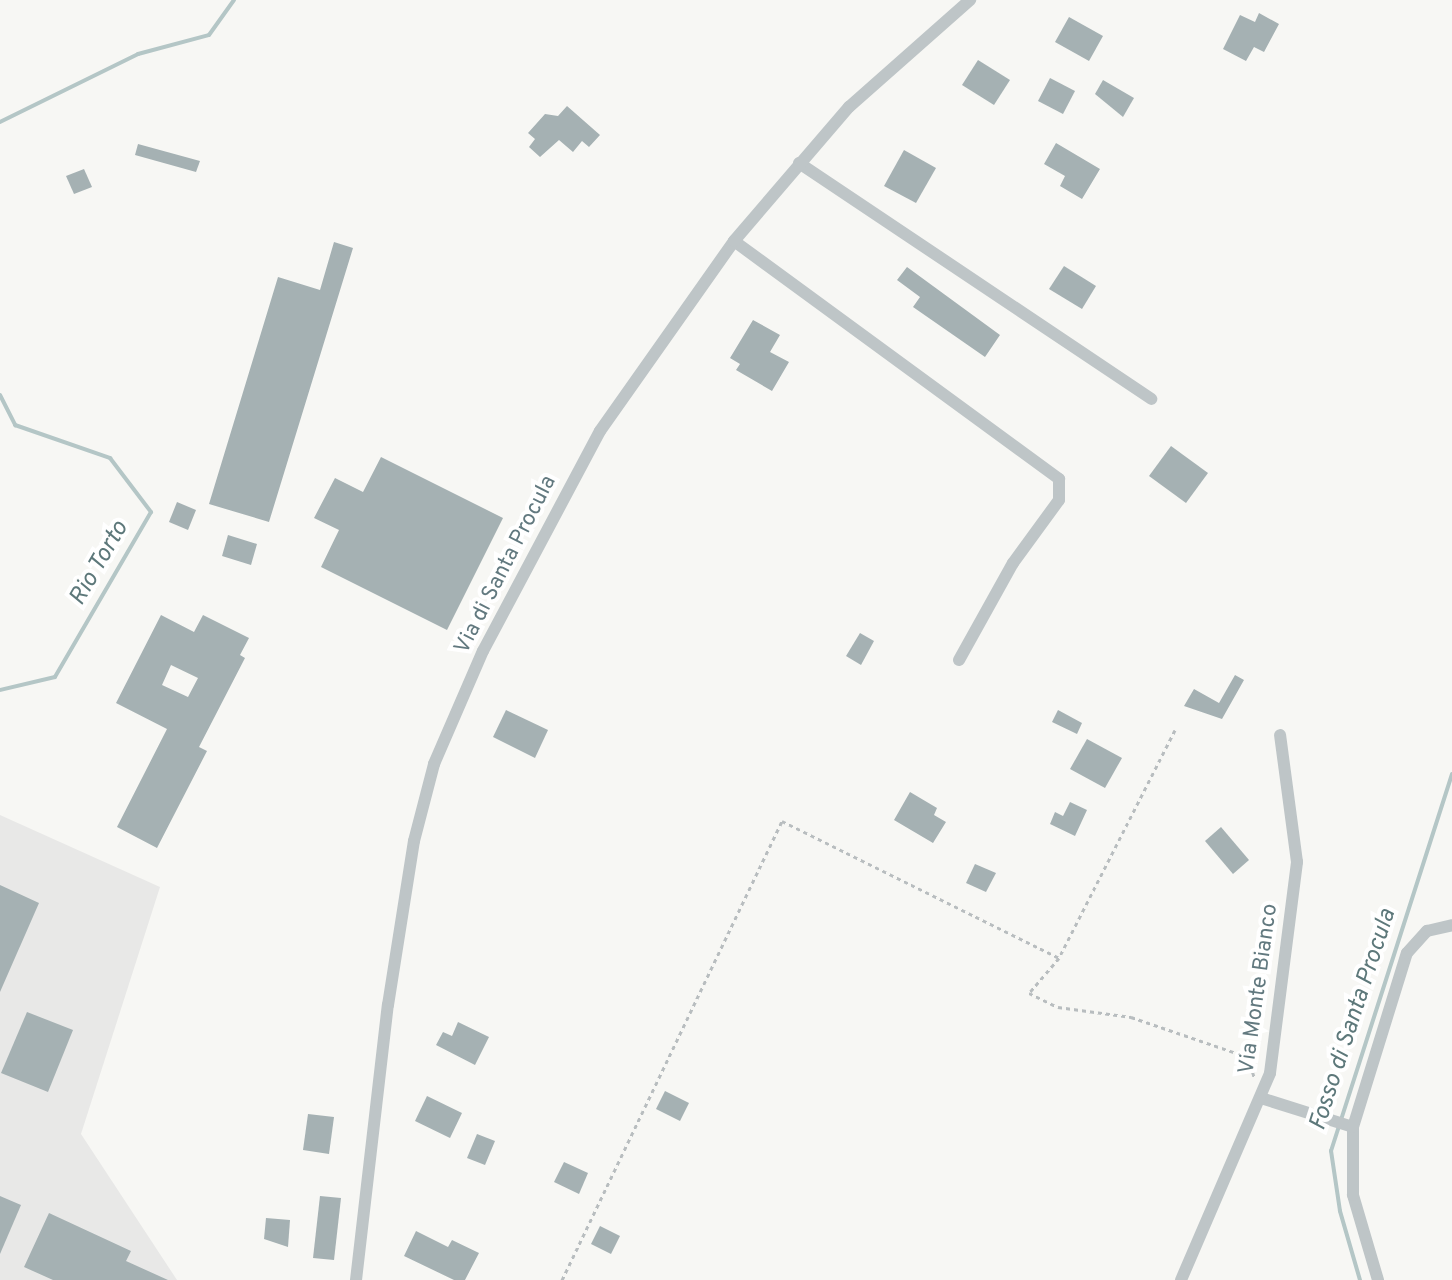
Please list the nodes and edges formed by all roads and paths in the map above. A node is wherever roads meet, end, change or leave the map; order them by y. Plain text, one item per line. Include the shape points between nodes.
1 (970, 0) edge
2 (799, 163) junction
3 (734, 241) junction
4 (1151, 399) dead end
5 (959, 660) dead end
6 (1175, 730) dead end
7 (1280, 735) dead end
8 (1452, 925) edge
9 (1059, 958) junction
10 (1261, 1098) junction
11 (1353, 1127) junction
12 (356, 1280) edge
13 (562, 1280) edge
14 (1181, 1280) edge
15 (1378, 1280) edge

1 - 2 street, Via di Santa Procula via 875,82
2 - 3 street, Via di Santa Procula
2 - 4 street
3 - 5 street via 1059,479 1059,500 1013,563
3 - 12 street, Via di Santa Procula via 639,371 577,470 488,641 431,773 393,967
6 - 9 path
7 - 10 street, Via Monte Bianco via 1297,862 1271,1066
8 - 11 street via 1427,931 1407,953
9 - 10 path via 1029,993 1058,1007 1131,1017 1248,1057
9 - 13 path via 782,821
10 - 11 street
10 - 14 street, Via Monte Bianco
11 - 15 street via 1355,1206

